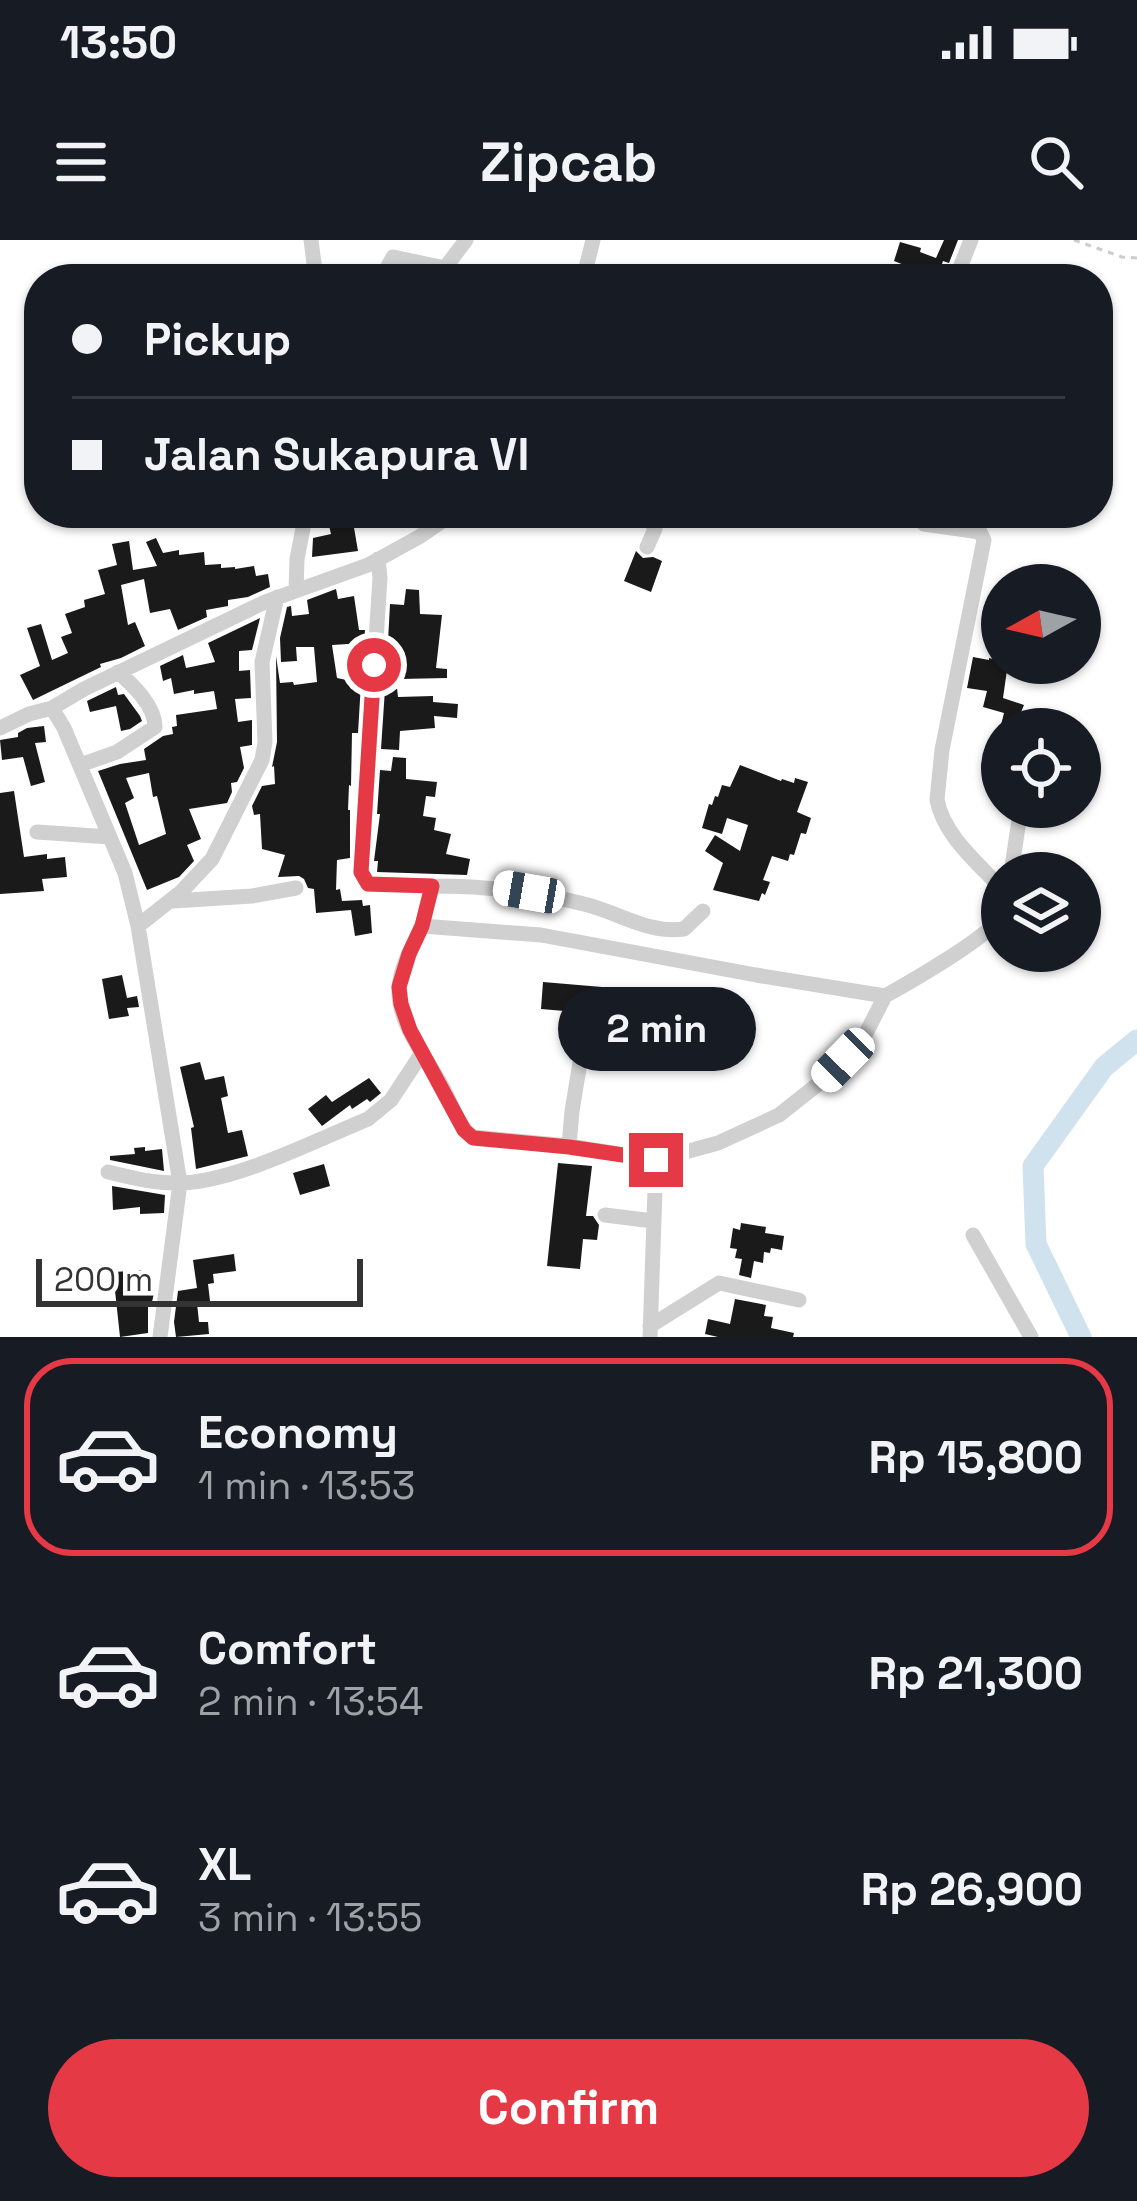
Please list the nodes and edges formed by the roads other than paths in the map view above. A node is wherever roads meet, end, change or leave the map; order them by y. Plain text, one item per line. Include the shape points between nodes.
1 (388, 264) edge
2 (426, 264) edge
3 (303, 528) edge
4 (432, 528) edge
5 (654, 528) edge
6 (952, 528) edge
7 (647, 547) dead end
8 (378, 559) junction
9 (296, 591) junction
10 (277, 597) junction
11 (118, 672) junction
12 (52, 708) junction
13 (0, 728) edge
14 (80, 765) junction
15 (38, 832) dead end
16 (110, 836) junction
17 (981, 867) edge
18 (432, 886) junction
19 (296, 888) dead end
20 (170, 901) junction
21 (703, 911) dead end
22 (139, 926) junction
23 (422, 926) junction
24 (981, 935) edge
25 (885, 996) junction
26 (585, 1032) dead end
27 (422, 1053) junction
28 (569, 1147) junction
29 (656, 1160) junction
30 (108, 1172) dead end
31 (180, 1183) junction
32 (604, 1215) dead end
33 (653, 1221) junction
34 (973, 1234) dead end
35 (799, 1300) dead end
36 (650, 1332) edge
37 (160, 1337) edge
38 (1031, 1337) edge

1 - 2 street via 392,257
3 - 9 street
4 - 8 street
5 - 7 street
6 - 17 street via 980,532 984,540 937,800 951,833
8 - 9 street
8 - 18 street via 361,872 368,884
9 - 10 street
10 - 11 street
10 - 20 street via 262,662 262,760 212,860
11 - 12 street
11 - 14 street via 155,727
12 - 13 street
12 - 14 street
14 - 16 street
15 - 16 street
16 - 22 street
18 - 21 street via 555,897 668,930 684,929
18 - 23 street
19 - 20 street
20 - 22 street
22 - 31 street
23 - 25 street via 541,934
23 - 27 street via 399,987
24 - 25 street
25 - 29 street via 863,1039 779,1115
26 - 28 street
27 - 28 street via 473,1138
27 - 31 street via 368,1120 259,1163
28 - 29 street
29 - 33 street
30 - 31 street
31 - 37 street
32 - 33 street
33 - 36 street
34 - 38 street
35 - 36 street via 718,1283

